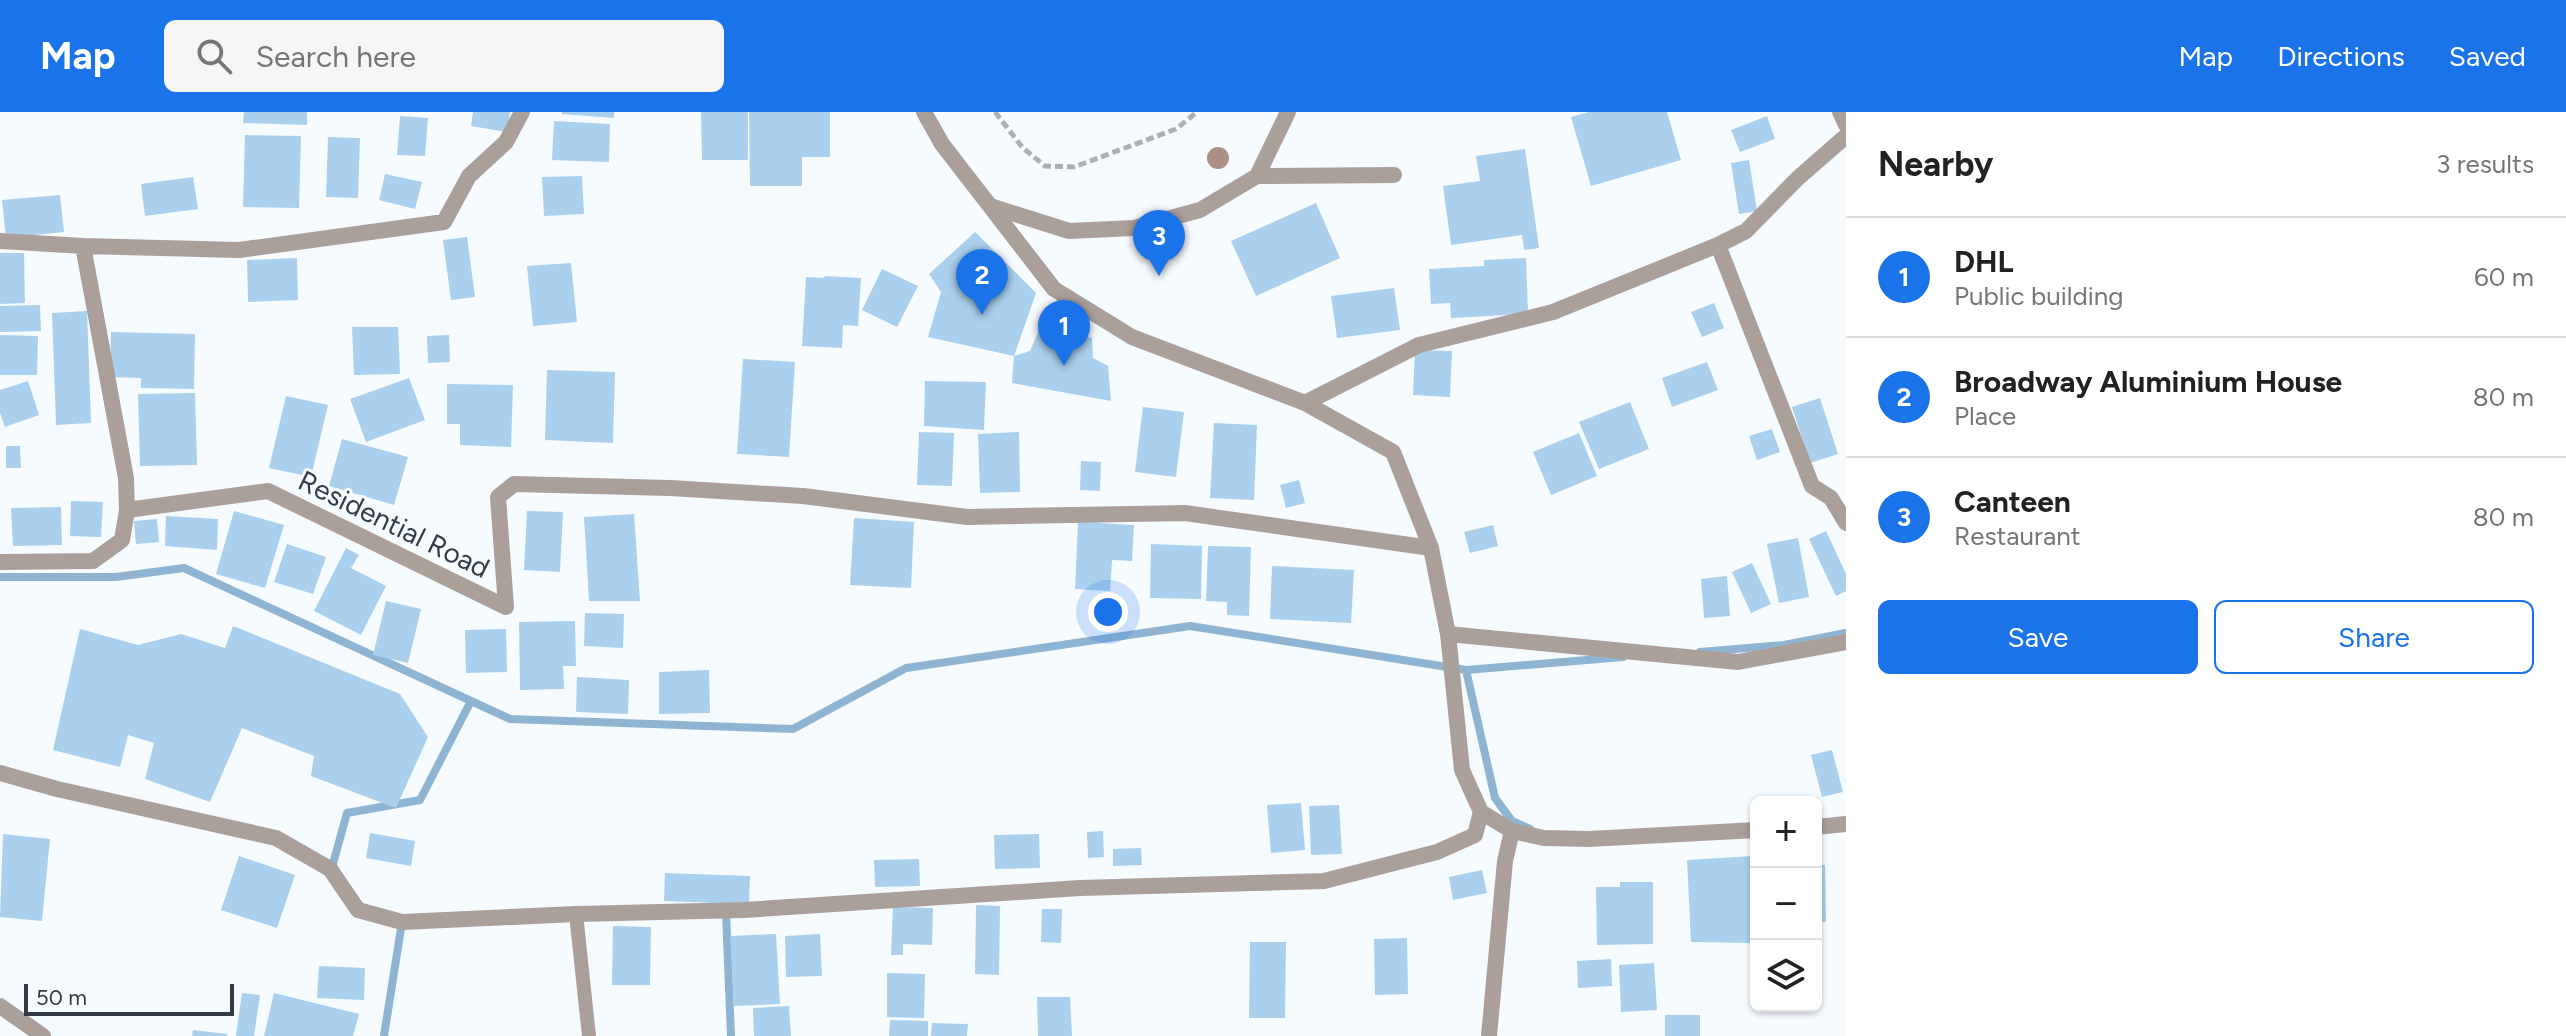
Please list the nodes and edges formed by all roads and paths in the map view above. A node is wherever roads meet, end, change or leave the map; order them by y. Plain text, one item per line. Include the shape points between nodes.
1 (522, 112) edge
2 (924, 112) edge
3 (995, 112) edge
4 (1197, 112) edge
5 (1288, 112) edge
6 (1840, 112) edge
7 (1846, 125) edge
8 (1846, 136) edge
9 (1394, 175) dead end
10 (1257, 176) junction
11 (993, 207) junction
12 (0, 241) edge
13 (1718, 245) junction
14 (83, 246) junction
15 (1305, 403) junction
16 (127, 510) junction
17 (1846, 523) edge
18 (1431, 548) junction
19 (0, 562) edge
20 (1448, 634) junction
21 (1846, 642) edge
22 (0, 773) edge
23 (1481, 812) junction
24 (1846, 824) edge
25 (1822, 826) edge
26 (1750, 830) edge
27 (1512, 831) junction
28 (576, 914) junction
29 (0, 1006) edge
30 (43, 1036) edge
31 (589, 1036) edge
32 (1489, 1036) edge

1 - 14 street via 506,142 469,176 444,222 239,250
2 - 11 street via 942,144
3 - 4 path via 1045,166 1074,167 1176,129
5 - 10 street
6 - 7 street
8 - 13 street via 1746,231
9 - 10 street
10 - 11 street via 1200,210 1134,228 1069,231
11 - 15 street via 1054,289 1132,337
12 - 14 street
13 - 15 street via 1553,312 1419,345
13 - 17 street via 1812,486 1831,498
14 - 16 street via 126,478
15 - 18 street via 1393,452
16 - 18 street, Residential Road via 268,491 506,607 498,497 514,484 803,496 967,517 1185,513
16 - 19 street via 122,540 93,561
18 - 20 street
20 - 21 street via 1738,662
20 - 23 street via 1462,770
22 - 28 street via 276,838 330,869 358,910 402,922
23 - 27 street
23 - 28 street via 1475,835 1437,852 1324,881
24 - 25 street
26 - 27 street via 1589,839
27 - 32 street
28 - 31 lane
29 - 30 street

